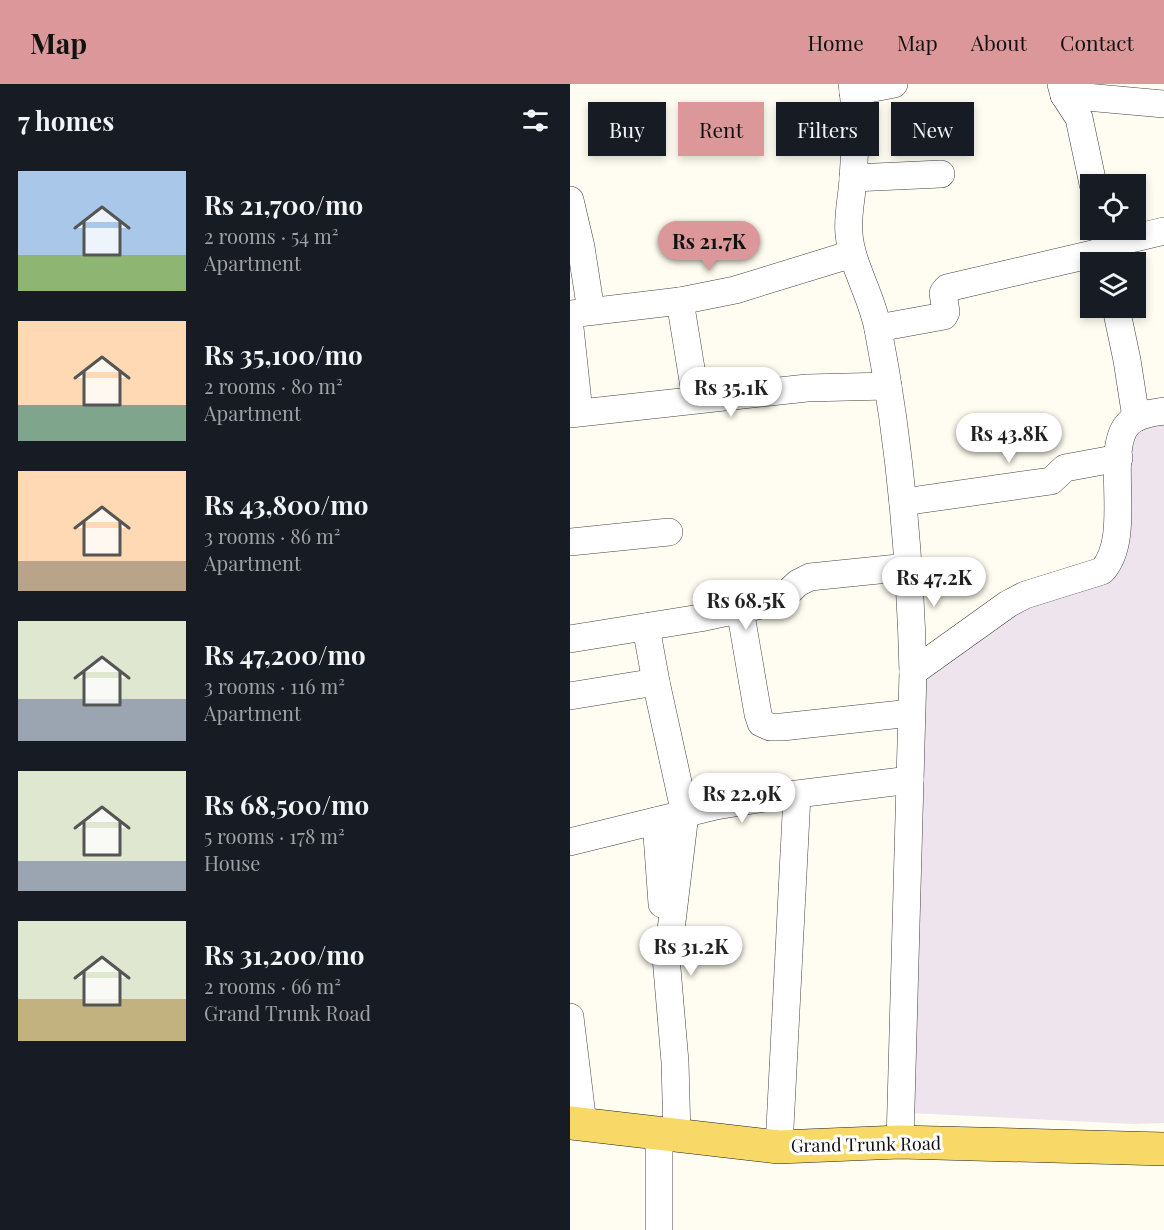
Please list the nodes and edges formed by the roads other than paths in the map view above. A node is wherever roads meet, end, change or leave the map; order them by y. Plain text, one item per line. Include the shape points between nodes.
1 (894, 84) edge
2 (852, 88) edge
3 (1063, 90) edge
4 (1164, 104) edge
5 (941, 174) dead end
6 (1091, 174) edge
7 (853, 178) junction
8 (570, 200) edge
9 (1164, 231) edge
10 (1104, 246) edge
11 (852, 254) junction
12 (680, 302) junction
13 (581, 313) edge
14 (1118, 318) edge
15 (570, 328) edge
16 (878, 328) junction
17 (888, 386) junction
18 (696, 399) junction
19 (1164, 411) edge
20 (575, 413) edge
21 (1136, 418) junction
22 (1119, 458) junction
23 (903, 502) junction
24 (669, 532) dead end
25 (570, 542) edge
26 (908, 567) junction
27 (740, 609) junction
28 (646, 627) junction
29 (570, 639) edge
30 (913, 672) junction
31 (656, 682) junction
32 (570, 696) edge
33 (911, 713) junction
34 (910, 780) junction
35 (797, 795) junction
36 (685, 814) junction
37 (656, 821) junction
38 (570, 842) edge
39 (666, 963) junction
40 (570, 1017) edge
41 (572, 1051) edge
42 (577, 1123) edge
43 (668, 1134) junction
44 (900, 1142) junction
45 (779, 1147) junction
46 (1164, 1149) edge
47 (659, 1230) edge

1 - 2 street
2 - 7 street
3 - 4 street
3 - 6 street via 1079,118
5 - 7 street
7 - 11 street via 849,232
8 - 13 street via 581,247
9 - 10 street
10 - 16 street via 947,288 943,293 944,316
11 - 12 street via 735,290
11 - 16 street
12 - 13 street
12 - 18 street
14 - 21 street
15 - 20 street
16 - 17 street
17 - 18 street via 807,388
17 - 23 street
18 - 20 street
19 - 21 street
21 - 22 street via 1124,431
22 - 23 street via 1065,468 1051,481
22 - 30 street via 1118,526 1109,564 1102,571 1008,604
23 - 26 street
24 - 25 street
26 - 27 street via 810,577 782,598
26 - 30 street
27 - 28 street
27 - 33 street via 761,723 782,727
28 - 29 street
28 - 31 street
30 - 33 street
31 - 32 street
31 - 36 street
33 - 34 street
34 - 35 street
34 - 44 street
35 - 36 street
35 - 45 street
36 - 37 street
36 - 39 street
37 - 38 street
37 - 39 street
39 - 43 street via 675,1062
40 - 41 street
41 - 42 street
42 - 43 main road, Grand Trunk Road
43 - 45 main road, Grand Trunk Road
43 - 47 street
44 - 45 main road, Grand Trunk Road
44 - 46 main road, Grand Trunk Road

